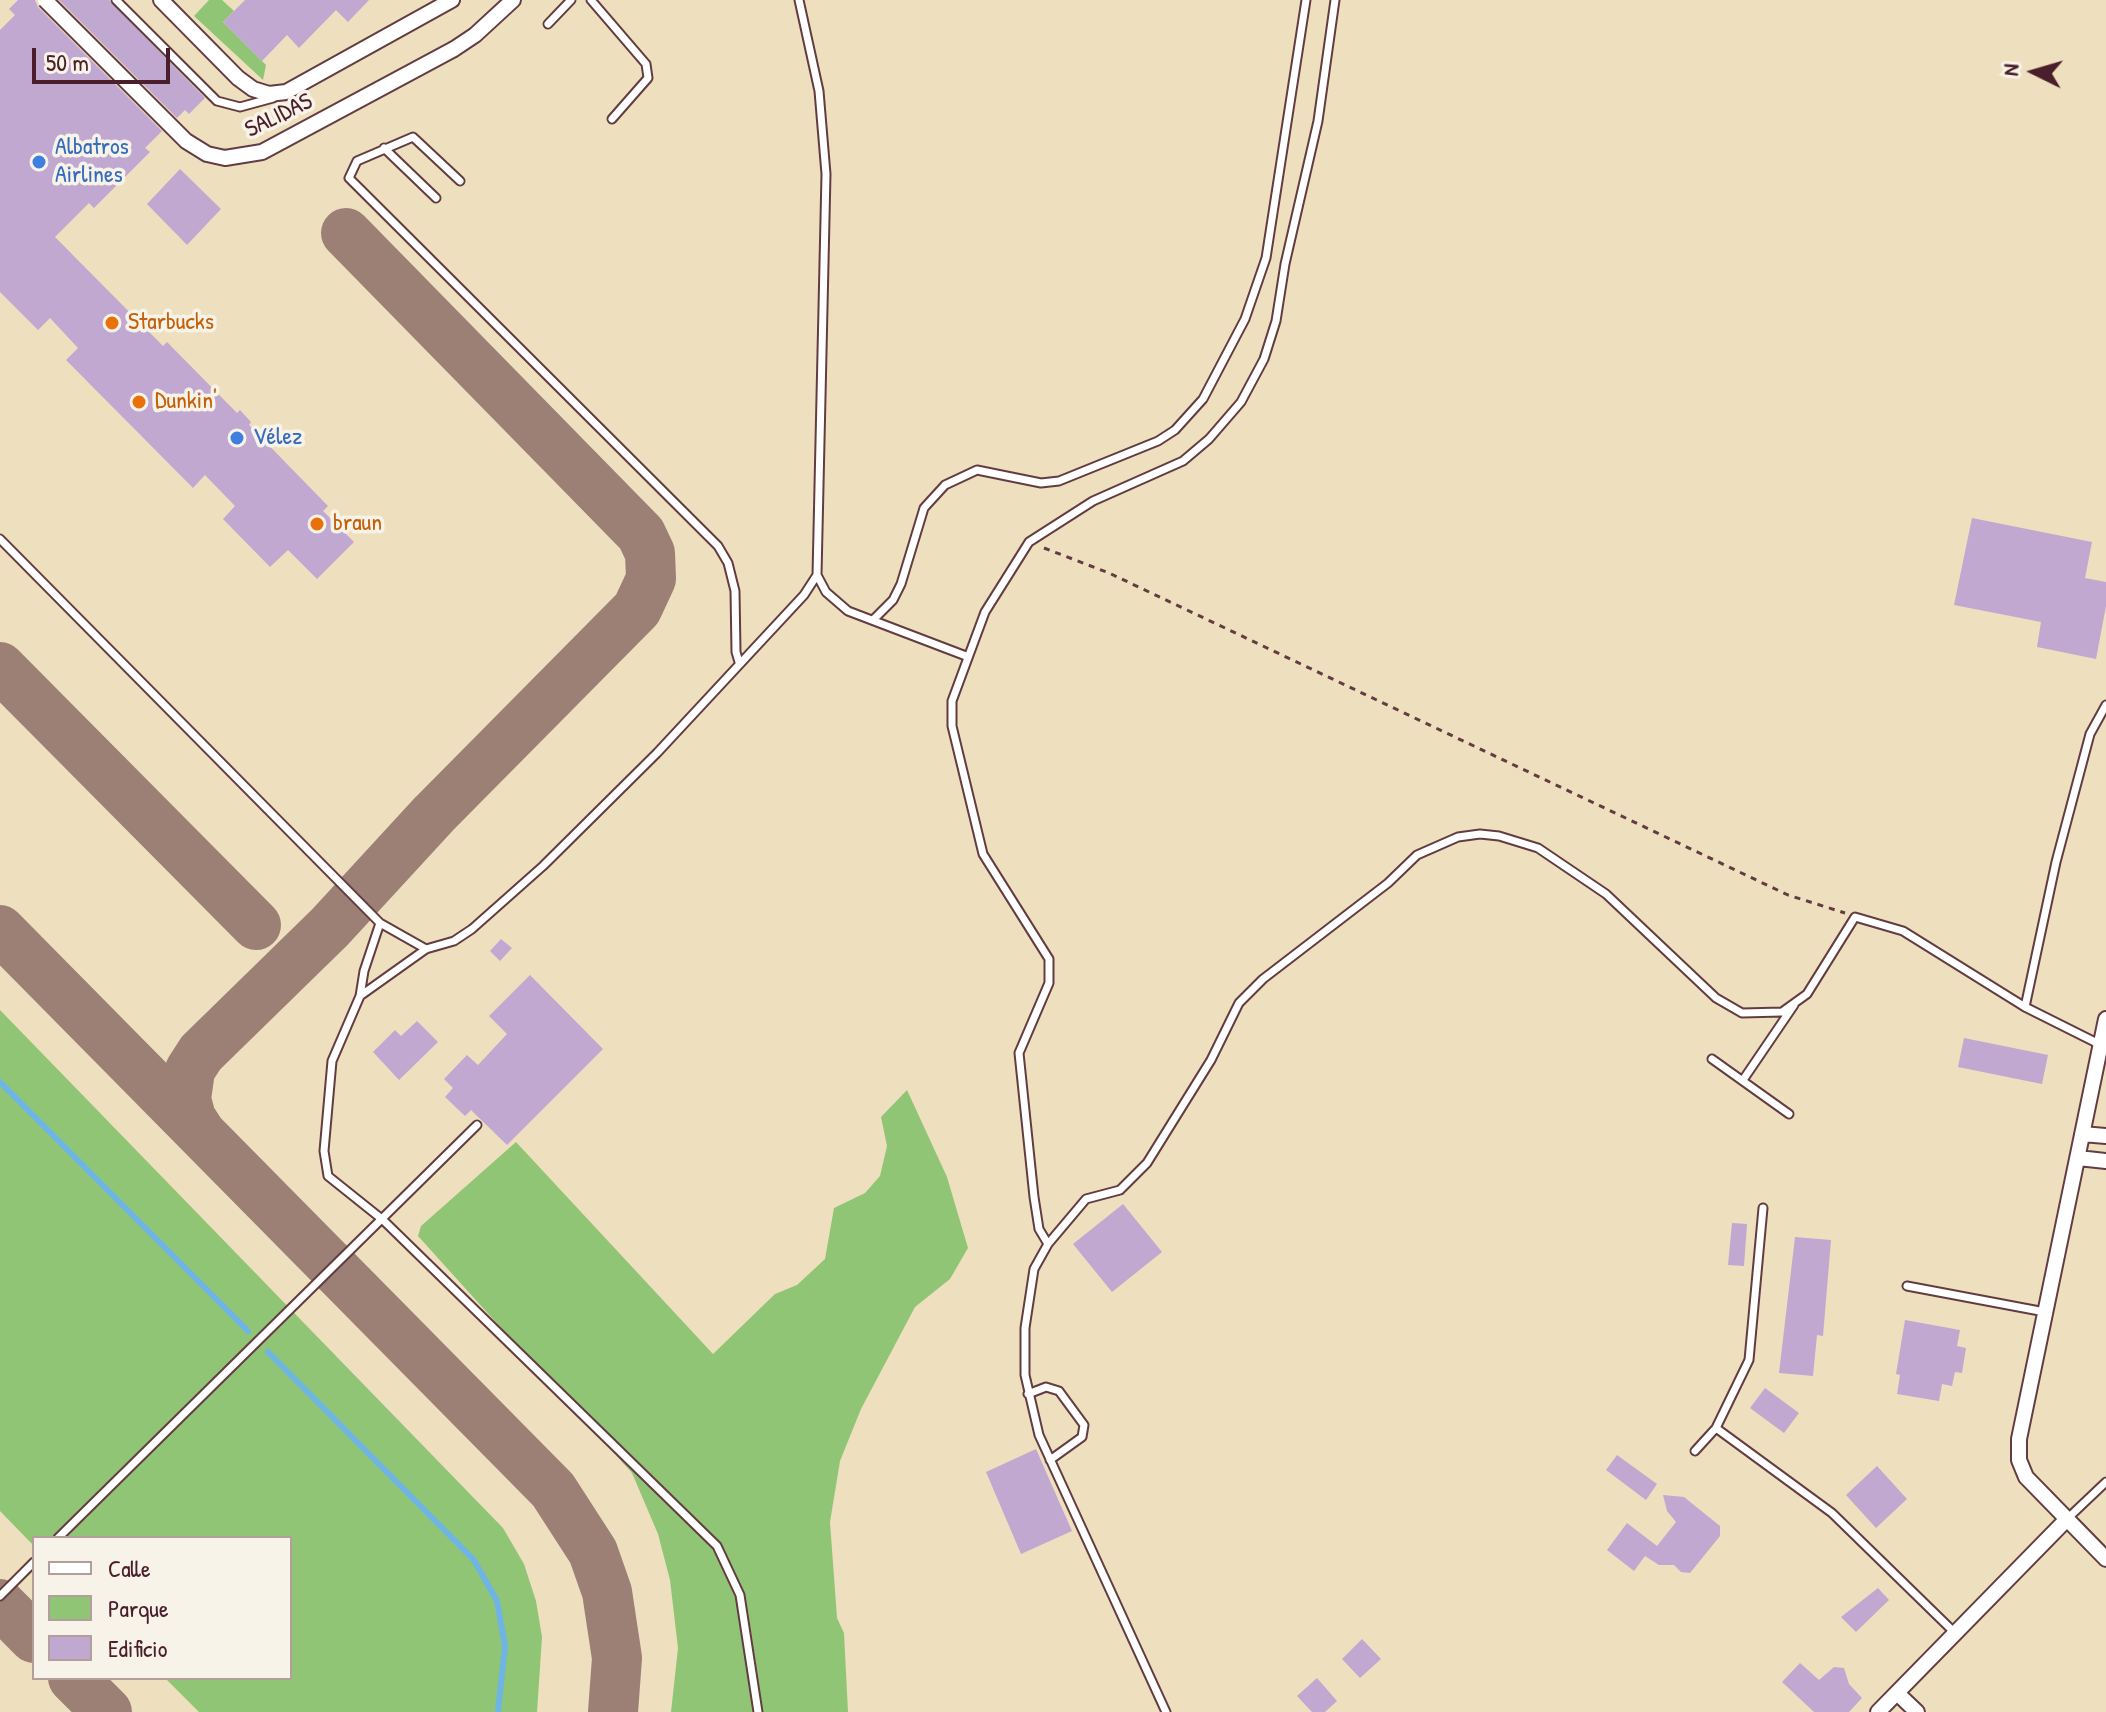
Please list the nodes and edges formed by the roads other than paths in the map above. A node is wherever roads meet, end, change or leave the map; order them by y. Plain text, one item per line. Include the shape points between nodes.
1 (45, 0) edge
2 (116, 0) edge
3 (161, 0) edge
4 (452, 0) edge
5 (513, 0) edge
6 (571, 0) edge
7 (591, 0) edge
8 (799, 0) edge
9 (1306, 0) edge
10 (1335, 0) edge
11 (548, 24) dead end
12 (286, 92) junction
13 (612, 119) dead end
14 (384, 148) junction
15 (460, 181) dead end
16 (436, 198) dead end
17 (0, 539) edge
18 (817, 575) junction
19 (873, 620) junction
20 (966, 656) junction
21 (739, 662) junction
22 (2106, 705) edge
23 (380, 923) junction
24 (426, 949) junction
25 (360, 996) junction
26 (1796, 1004) junction
27 (2025, 1007) junction
28 (2106, 1019) edge
29 (2100, 1045) junction
30 (1712, 1059) dead end
31 (1743, 1080) junction
32 (1789, 1114) dead end
33 (477, 1125) dead end
34 (2082, 1134) junction
35 (2106, 1136) edge
36 (2078, 1158) junction
37 (2106, 1161) edge
38 (1763, 1208) dead end
39 (383, 1220) junction
40 (1048, 1244) junction
41 (1907, 1286) dead end
42 (2045, 1312) junction
43 (1028, 1394) junction
44 (1716, 1428) junction
45 (1695, 1451) dead end
46 (1050, 1460) junction
47 (2106, 1482) edge
48 (2067, 1519) junction
49 (60, 1536) edge
50 (2106, 1559) edge
51 (32, 1564) edge
52 (0, 1596) edge
53 (1956, 1634) junction
54 (1897, 1693) junction
55 (1884, 1710) edge
56 (758, 1712) edge
57 (1166, 1712) edge
58 (1917, 1712) edge

1 - 5 street, SALIDAS, bridge via 186,141 225,158 262,152 454,49
2 - 12 lane via 217,101 246,107
3 - 12 street via 247,86 269,94
4 - 12 street
6 - 11 lane
7 - 13 lane via 646,64 648,78
8 - 18 lane via 819,91 826,174
9 - 19 lane via 1266,258 1245,319 1203,399 1158,441 1074,476 1041,483 977,470 945,485 924,508 893,600
10 - 20 lane via 1316,134 1276,321 1264,359 1241,402 1183,461 1093,501 1029,542 1005,575
14 - 15 lane via 407,137 417,139
14 - 16 lane
14 - 21 lane via 351,166 352,184 718,546 735,591
17 - 23 lane
18 - 19 lane via 839,604
18 - 21 lane
19 - 20 lane
20 - 40 lane via 952,701 952,726 977,835 983,854 1049,959 1049,983 1019,1053 1034,1197 1039,1229
21 - 24 lane via 543,866 472,929
22 - 27 lane via 2090,734
23 - 24 lane
23 - 25 lane
24 - 25 lane
25 - 39 lane via 332,1061 324,1165 328,1176
26 - 27 lane via 1855,917 1903,931
26 - 31 lane
26 - 40 lane via 1782,1012 1742,1013 1716,998 1606,894 1554,857 1499,836 1458,837 1417,855 1263,979 1239,1003 1211,1060 1136,1177 1120,1190 1086,1199
27 - 29 lane
28 - 29 street
29 - 34 street
30 - 31 lane
31 - 32 lane
33 - 39 lane
34 - 35 street
34 - 36 street
36 - 37 street
36 - 42 street
38 - 44 lane via 1749,1360
39 - 49 lane
39 - 56 lane via 717,1546 740,1595
40 - 43 lane via 1027,1297
41 - 42 lane
42 - 48 street via 2019,1460 2026,1477
43 - 46 lane
43 - 46 lane via 1046,1387 1059,1391 1084,1425 1082,1437
44 - 45 lane
44 - 53 lane via 1832,1513
46 - 57 lane
47 - 48 lane
48 - 50 street
48 - 53 street
51 - 52 lane
53 - 54 street
54 - 55 street
54 - 58 street

